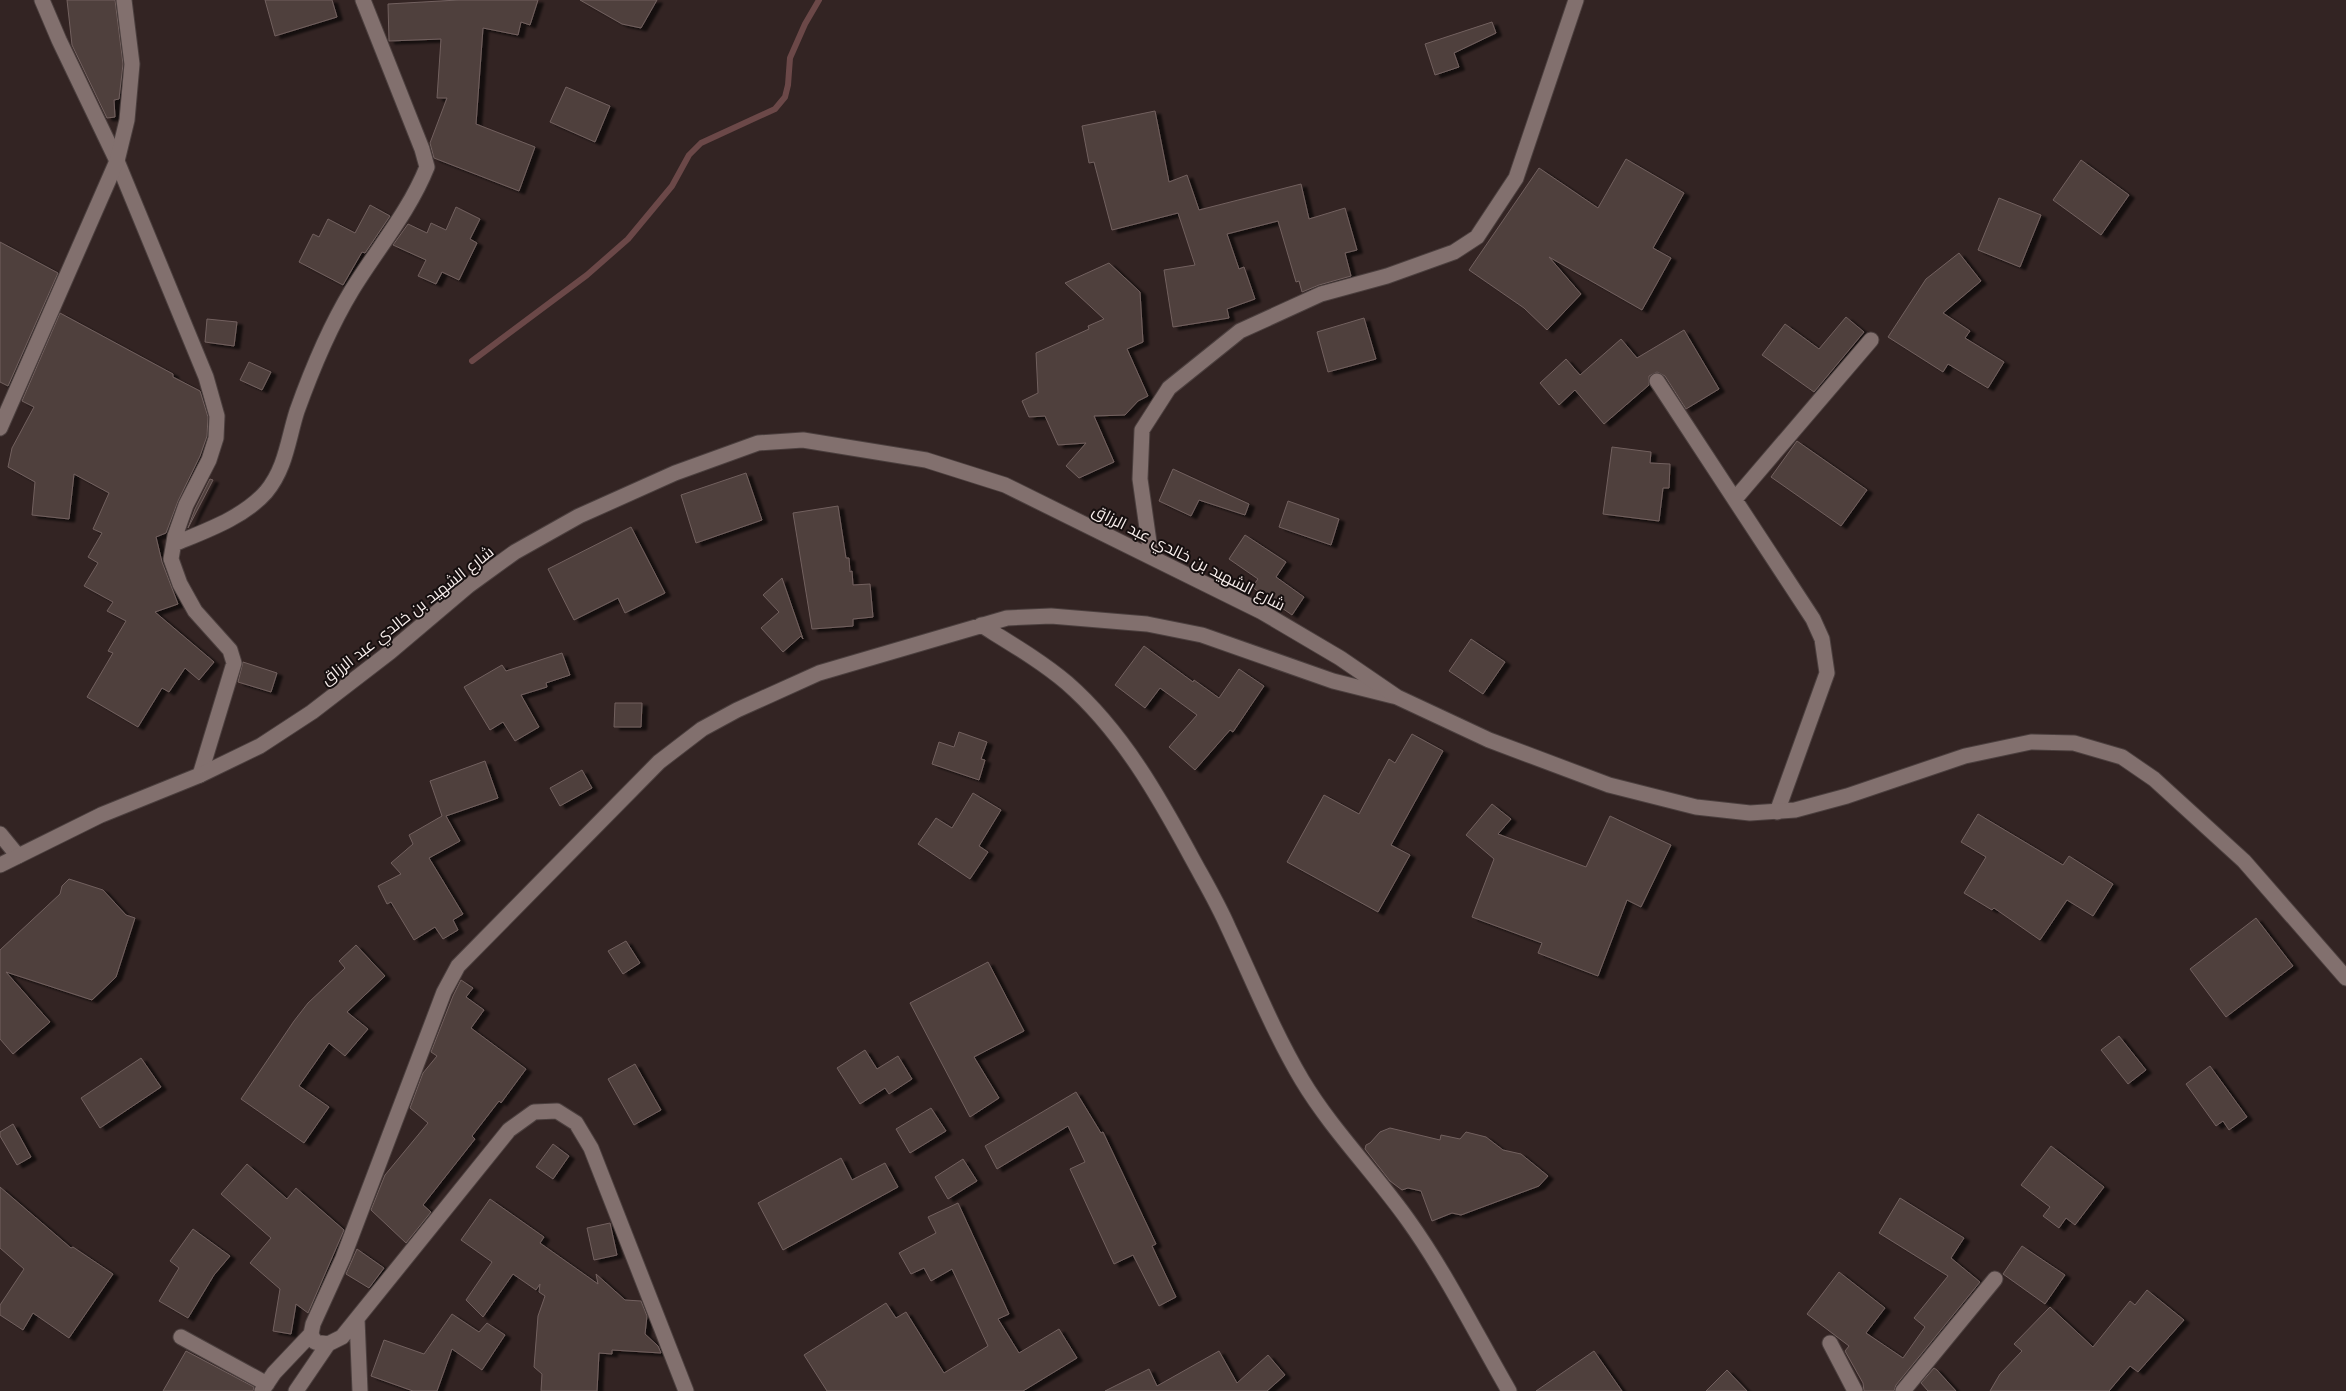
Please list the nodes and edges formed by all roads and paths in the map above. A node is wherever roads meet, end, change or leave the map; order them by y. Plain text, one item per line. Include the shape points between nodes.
1 (42, 0) edge
2 (124, 0) edge
3 (363, 0) edge
4 (1576, 0) edge
5 (117, 162) junction
6 (1871, 340) dead end
7 (1657, 381) dead end
8 (0, 428) edge
9 (1735, 499) junction
10 (174, 544) junction
11 (1151, 556) junction
12 (981, 625) junction
13 (1397, 697) junction
14 (200, 775) junction
15 (1777, 812) junction
16 (0, 834) edge
17 (18, 856) junction
18 (0, 865) edge
19 (2346, 978) edge
20 (1994, 1279) dead end
21 (357, 1319) junction
22 (311, 1334) junction
23 (181, 1337) dead end
24 (1830, 1343) dead end
25 (328, 1344) junction
26 (264, 1387) edge
27 (296, 1391) edge
28 (360, 1391) edge
29 (686, 1391) edge
30 (1509, 1391) edge
31 (1854, 1391) edge
32 (1903, 1391) edge

1 - 5 street
2 - 5 street via 132,64 127,120
3 - 10 street via 427,167 401,217 330,328 296,413 283,466 265,492 242,512
4 - 11 street via 1516,178 1477,237 1454,252 1387,276 1321,294 1240,331 1169,388 1142,430 1140,479
5 - 8 street
5 - 10 street via 206,376 216,416 216,438 209,460 186,505
6 - 9 street
7 - 9 street
9 - 15 street via 1813,619 1822,639 1827,673
10 - 14 street via 171,559 180,584 195,611 230,650 234,663
11 - 13 street, شارع الشهيد بن خالدي عبد الرزاق via 1262,612 1340,658
11 - 14 street, شارع الشهيد بن خالدي عبد الرزاق via 1005,484 926,460 803,440 758,443 666,477 579,516 515,552 312,712 260,746
12 - 13 street via 1006,618 1051,616 1147,624 1202,635 1333,681
12 - 22 street via 820,673 702,729 660,762 476,945 458,966 444,992
12 - 30 street via 1033,657 1067,683 1129,752 1172,821 1227,923 1271,1022 1302,1080 1330,1122 1410,1223
13 - 15 street, شارع الشهيد بن خالدي عبد الرزاق via 1489,740 1609,785 1696,807 1750,813
14 - 17 street, شارع الشهيد بن خالدي عبد الرزاق via 101,815
15 - 19 street, شارع الشهيد بن خالدي عبد الرزاق via 1847,796 1965,756 2031,742 2074,743 2122,757 2154,778 2244,861
16 - 17 street
17 - 18 street, شارع الشهيد بن خالدي عبد الرزاق
20 - 32 street
21 - 25 street via 342,1337
21 - 28 street
21 - 29 street via 509,1130 534,1112 557,1111 576,1123 591,1148
22 - 25 street via 315,1342
22 - 26 street
23 - 26 street
24 - 31 street
25 - 27 street

